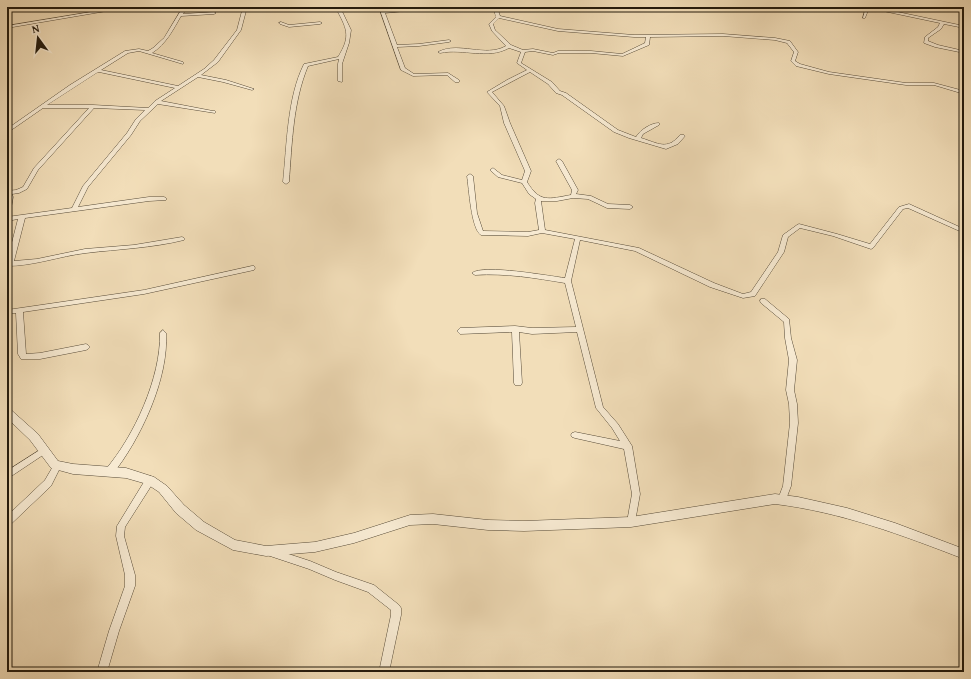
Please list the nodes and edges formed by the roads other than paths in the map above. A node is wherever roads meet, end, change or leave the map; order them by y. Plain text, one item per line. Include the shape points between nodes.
1 (25, 7) edge
2 (128, 7) edge
3 (185, 7) edge
4 (224, 7) edge
5 (245, 7) edge
6 (292, 7) edge
7 (337, 7) edge
8 (434, 7) edge
9 (495, 7) edge
10 (868, 7) edge
11 (215, 8) edge
12 (406, 8) edge
13 (382, 9) edge
14 (7, 12) edge
15 (214, 13) dead end
16 (179, 15) junction
17 (498, 17) junction
18 (864, 17) dead end
19 (285, 19) dead end
20 (281, 23) dead end
21 (320, 23) dead end
22 (942, 23) junction
23 (294, 26) junction
24 (7, 27) edge
25 (964, 27) edge
26 (648, 36) junction
27 (450, 41) dead end
28 (396, 46) junction
29 (509, 46) junction
30 (523, 51) junction
31 (440, 52) dead end
32 (964, 52) edge
33 (148, 53) junction
34 (343, 55) junction
35 (182, 63) dead end
36 (99, 71) junction
37 (529, 71) junction
38 (198, 76) junction
39 (340, 81) dead end
40 (457, 81) dead end
41 (179, 88) junction
42 (252, 89) dead end
43 (964, 92) edge
44 (157, 102) junction
45 (93, 106) junction
46 (43, 107) junction
47 (149, 109) junction
48 (213, 112) dead end
49 (657, 124) dead end
50 (7, 131) edge
51 (682, 136) dead end
52 (638, 139) junction
53 (560, 161) dead end
54 (493, 170) dead end
55 (470, 176) dead end
56 (286, 182) dead end
57 (524, 182) junction
58 (8, 193) edge
59 (573, 196) junction
60 (164, 199) dead end
61 (539, 199) junction
62 (630, 207) dead end
63 (74, 210) junction
64 (7, 214) edge
65 (22, 217) junction
66 (7, 219) edge
67 (542, 231) junction
68 (964, 231) edge
69 (578, 238) junction
70 (182, 239) dead end
71 (9, 264) edge
72 (252, 268) dead end
73 (475, 273) dead end
74 (568, 281) junction
75 (763, 301) dead end
76 (19, 310) junction
77 (7, 312) edge
78 (514, 329) junction
79 (580, 329) junction
80 (460, 331) dead end
81 (163, 333) dead end
82 (86, 347) dead end
83 (518, 383) dead end
84 (7, 412) edge
85 (575, 435) dead end
86 (628, 446) junction
87 (43, 451) junction
88 (54, 465) junction
89 (110, 472) junction
90 (7, 475) edge
91 (150, 480) junction
92 (782, 499) junction
93 (7, 522) edge
94 (631, 522) junction
95 (266, 551) junction
96 (964, 554) edge
97 (102, 672) edge
98 (384, 672) edge

1 - 14 street
2 - 24 street
3 - 16 street
4 - 11 street
5 - 38 street via 239,30 216,61
6 - 7 street
7 - 34 street via 349,32
8 - 12 street
9 - 17 street
10 - 18 street
10 - 22 street
12 - 13 street
13 - 28 street
15 - 16 street
16 - 33 street via 171,32
17 - 26 street via 558,30
17 - 29 street via 491,24 493,30
19 - 23 street
20 - 23 street
21 - 23 street via 310,27
22 - 25 street
22 - 32 street via 940,28 926,38 926,42
26 - 30 street via 646,44 623,55
26 - 43 street via 775,39 793,46 796,52 793,61 814,70 867,80 934,84
27 - 28 street
28 - 40 street via 403,69 413,75 448,74
29 - 30 street
29 - 31 street via 494,52
30 - 37 street via 519,63
33 - 35 street
33 - 36 street via 130,51
34 - 39 street
34 - 56 street via 340,58 306,65 294,110
36 - 41 street
36 - 46 street
37 - 52 street via 550,83 558,92 616,131
37 - 57 street via 511,78 489,92 502,106 524,160 528,171
38 - 41 street
38 - 42 street
41 - 44 street
44 - 47 street
44 - 48 street
45 - 46 street
45 - 47 street
45 - 58 street via 36,169 25,188
46 - 50 street
47 - 63 street via 85,187
49 - 52 street via 641,133
51 - 52 street via 676,143 666,147
53 - 59 street via 575,190
54 - 57 street via 500,176
55 - 67 street via 474,213 481,233 528,234
57 - 61 street via 530,193
58 - 64 street via 10,196
59 - 61 street
59 - 62 street via 589,197 607,206
60 - 63 street
61 - 67 street
63 - 65 street
65 - 66 street
65 - 71 street
67 - 69 street
68 - 69 street via 910,206 901,208 871,247 799,226 785,236 781,252 753,294 743,296 712,285 637,249
69 - 74 street
70 - 71 street
72 - 76 street via 144,292
73 - 74 street via 492,272
74 - 79 street
75 - 92 street via 787,321 793,360 790,390 794,428 787,486
76 - 77 street
76 - 82 street via 24,357
78 - 79 street
78 - 80 street
78 - 83 street
79 - 86 street via 600,408
81 - 89 street via 165,347 150,400 122,457
84 - 87 street via 34,437
85 - 86 street
86 - 94 street via 636,494
87 - 88 street
87 - 90 street
88 - 89 street
88 - 93 street via 56,468 48,483
89 - 91 street via 126,473
91 - 95 street via 163,489 180,509 200,526 233,545
91 - 97 street via 121,526 120,536 130,575 130,586
92 - 94 street
92 - 96 street via 872,521
94 - 95 street via 524,526 410,520 354,538 315,547
95 - 98 street via 370,588 392,603 396,608 396,615

